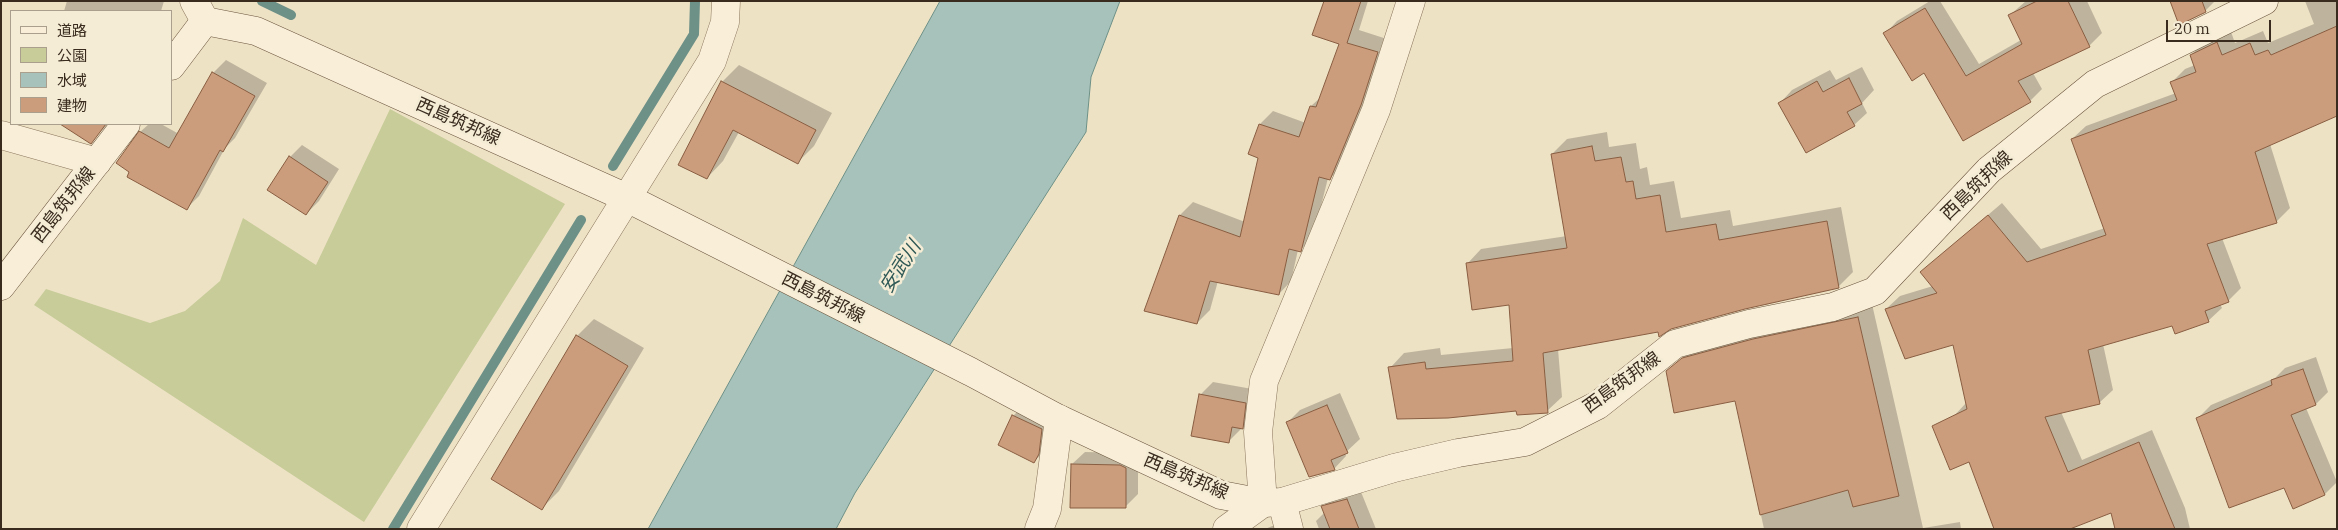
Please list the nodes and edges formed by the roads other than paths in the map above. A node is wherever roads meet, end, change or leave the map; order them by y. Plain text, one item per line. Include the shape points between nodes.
1 (726, 1) edge
2 (1411, 1) edge
3 (2264, 1) edge
4 (200, 11) edge
5 (172, 64) edge
6 (125, 125) edge
7 (1, 135) edge
8 (97, 162) junction
9 (626, 198) junction
10 (1, 286) edge
11 (1059, 420) junction
12 (1273, 502) junction
13 (421, 529) edge
14 (1039, 529) edge
15 (1227, 529) edge
16 (1288, 529) edge

1 - 9 main road via 725,22 712,61
2 - 12 main road via 1376,110 1264,381 1258,432
3 - 12 main road, 西島筑邦線 via 2095,84 1989,170 1875,292 1833,306 1675,344 1598,404 1525,442 1394,468
4 - 5 main road, 西島筑邦線
4 - 9 main road, 西島筑邦線 via 256,31
6 - 8 main road, 西島筑邦線
7 - 8 main road
8 - 10 main road, 西島筑邦線
9 - 11 main road, 西島筑邦線 via 971,372
9 - 13 main road
11 - 12 main road, 西島筑邦線 via 1221,495
11 - 14 main road via 1047,509
12 - 15 main road
12 - 16 main road

